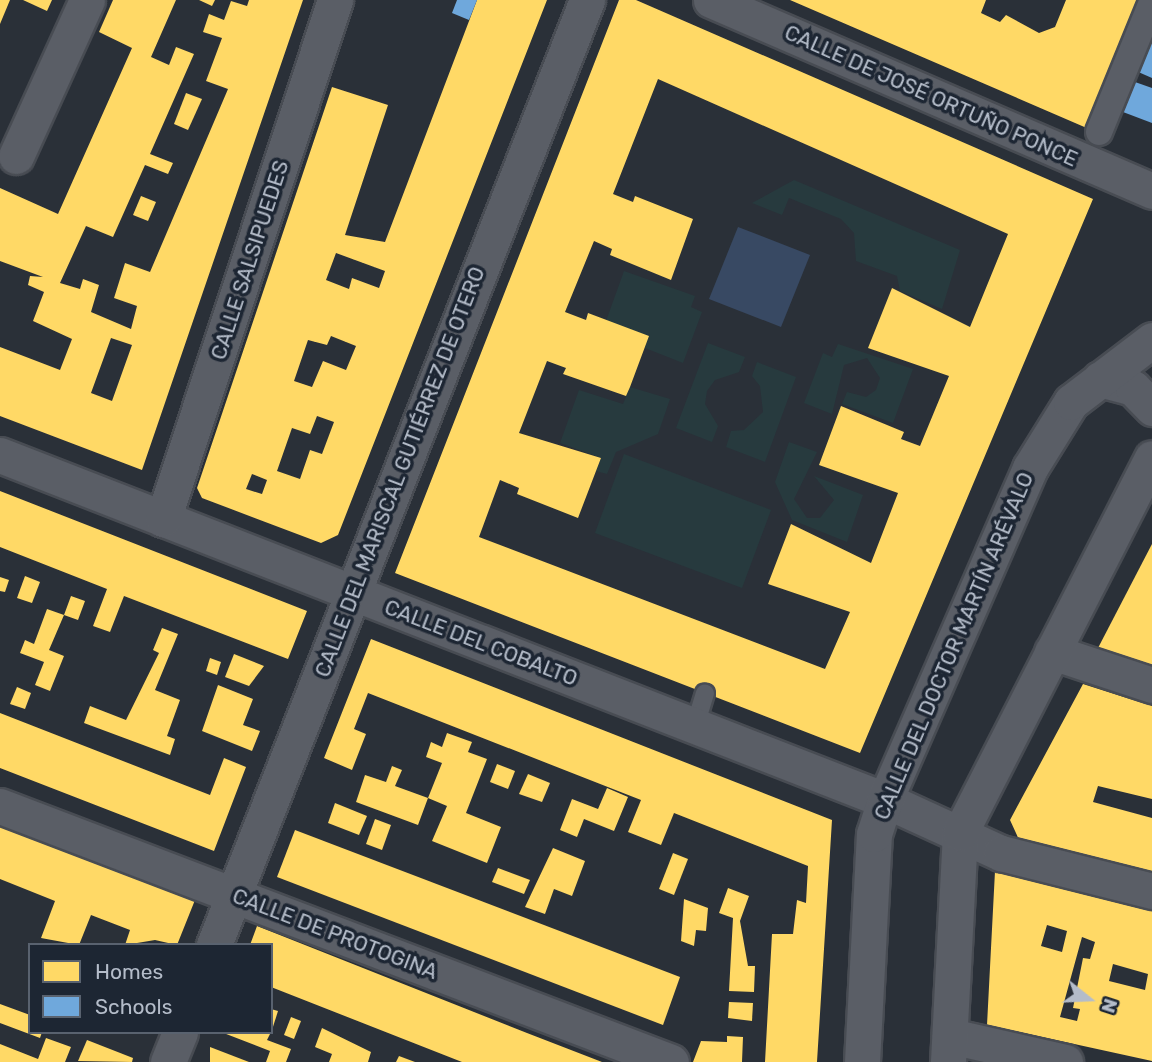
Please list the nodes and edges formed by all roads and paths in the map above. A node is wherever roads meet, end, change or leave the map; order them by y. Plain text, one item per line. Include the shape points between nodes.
1 (87, 0) edge
2 (335, 0) edge
3 (587, 0) edge
4 (711, 0) edge
5 (1152, 2) edge
6 (1099, 132) dead end
7 (16, 156) dead end
8 (1152, 191) edge
9 (1152, 340) edge
10 (1100, 380) junction
11 (1152, 408) edge
12 (0, 454) edge
13 (1152, 458) edge
14 (163, 519) junction
15 (352, 592) junction
16 (1052, 652) junction
17 (1152, 685) edge
18 (705, 693) dead end
19 (695, 726) junction
20 (886, 800) junction
21 (0, 806) edge
22 (960, 834) junction
23 (1152, 891) edge
24 (234, 895) junction
25 (215, 943) edge
26 (179, 1034) edge
27 (949, 1049) edge
28 (169, 1062) edge
29 (671, 1062) edge
30 (862, 1062) edge
31 (1065, 1062) edge

1 - 7 street
2 - 14 street, CALLE SALSIPUEDES
3 - 15 street, CALLE DEL MARISCAL GUTIÉRREZ DE OTERO
4 - 8 street, CALLE DE JOSÉ ORTUÑO PONCE
5 - 6 street
9 - 10 street, CALLE DEL DOCTOR MARTÍN ARÉVALO
10 - 11 street via 1133,388
10 - 20 street, CALLE DEL DOCTOR MARTÍN ARÉVALO via 1071,402 1030,468
12 - 14 street, CALLE DEL COBALTO
13 - 16 street
14 - 15 street, CALLE DEL COBALTO
15 - 19 street, CALLE DEL COBALTO
15 - 24 street, CALLE DEL MARISCAL GUTIÉRREZ DE OTERO
16 - 17 street
16 - 22 street
18 - 19 lane
19 - 20 street, CALLE DEL COBALTO
20 - 22 street, CALLE DEL COBALTO
20 - 30 street, CALLE DEL DOCTOR MARTÍN ARÉVALO via 874,834
21 - 24 street, CALLE DE PROTOGINA
22 - 23 street, CALLE DEL COBALTO via 1001,853
22 - 27 street
24 - 25 street, CALLE DEL MARISCAL GUTIÉRREZ DE OTERO
24 - 29 street, CALLE DE PROTOGINA
26 - 28 street
27 - 31 street

